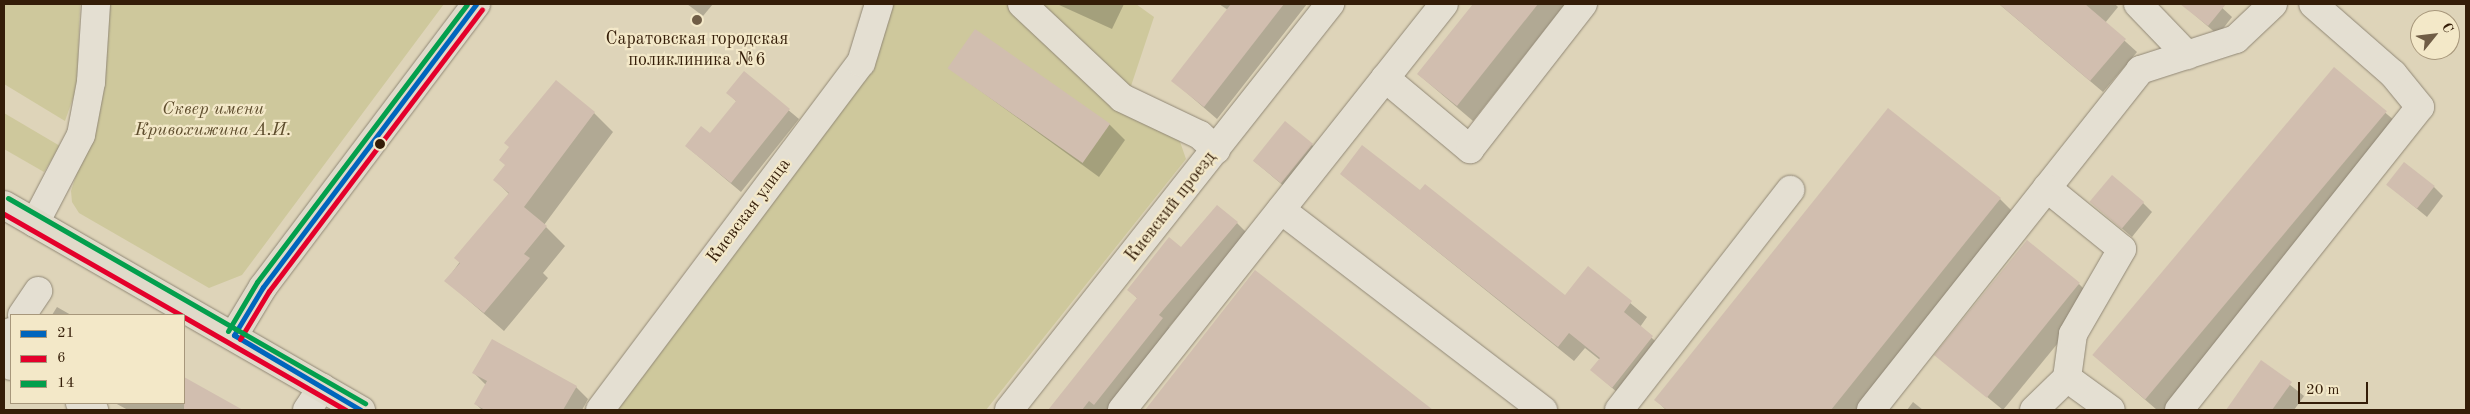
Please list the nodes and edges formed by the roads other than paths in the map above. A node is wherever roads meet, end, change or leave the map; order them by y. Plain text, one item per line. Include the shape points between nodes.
1 (96, 4) edge
2 (476, 4) edge
3 (879, 4) edge
4 (1022, 4) edge
5 (1330, 4) edge
6 (1444, 4) edge
7 (1583, 4) edge
8 (2138, 4) edge
9 (2273, 4) edge
10 (2312, 4) edge
11 (2187, 55) junction
12 (1385, 78) junction
13 (1216, 150) junction
14 (2047, 188) junction
15 (1790, 190) dead end
16 (4, 205) edge
17 (1281, 210) junction
18 (35, 223) junction
19 (38, 291) dead end
20 (23, 314) edge
21 (234, 335) junction
22 (2067, 378) junction
23 (322, 388) junction
24 (82, 404) edge
25 (94, 410) edge
26 (307, 410) edge
27 (361, 410) edge
28 (600, 410) edge
29 (1010, 410) edge
30 (1122, 410) edge
31 (1543, 410) edge
32 (1619, 410) edge
33 (1871, 410) edge
34 (2034, 410) edge
35 (2111, 410) edge
36 (2179, 410) edge

1 - 18 street via 91,82 81,135
2 - 21 main road via 263,287
3 - 28 street, Киевская улица via 861,63
4 - 13 street via 1122,98 1200,135
5 - 13 street, Киевский проезд
6 - 12 street
7 - 12 street via 1470,149
8 - 11 street
9 - 11 street via 2236,39
10 - 36 street via 2393,74 2420,107
11 - 14 street via 2140,70
12 - 17 street
13 - 29 street, Киевский проезд
14 - 22 street via 2122,249 2073,334
14 - 33 street
15 - 32 street
16 - 18 main road
17 - 30 street
17 - 31 street
18 - 21 main road
19 - 20 street
21 - 23 main road
22 - 34 street
22 - 35 street
23 - 26 street
23 - 27 main road
24 - 25 street

